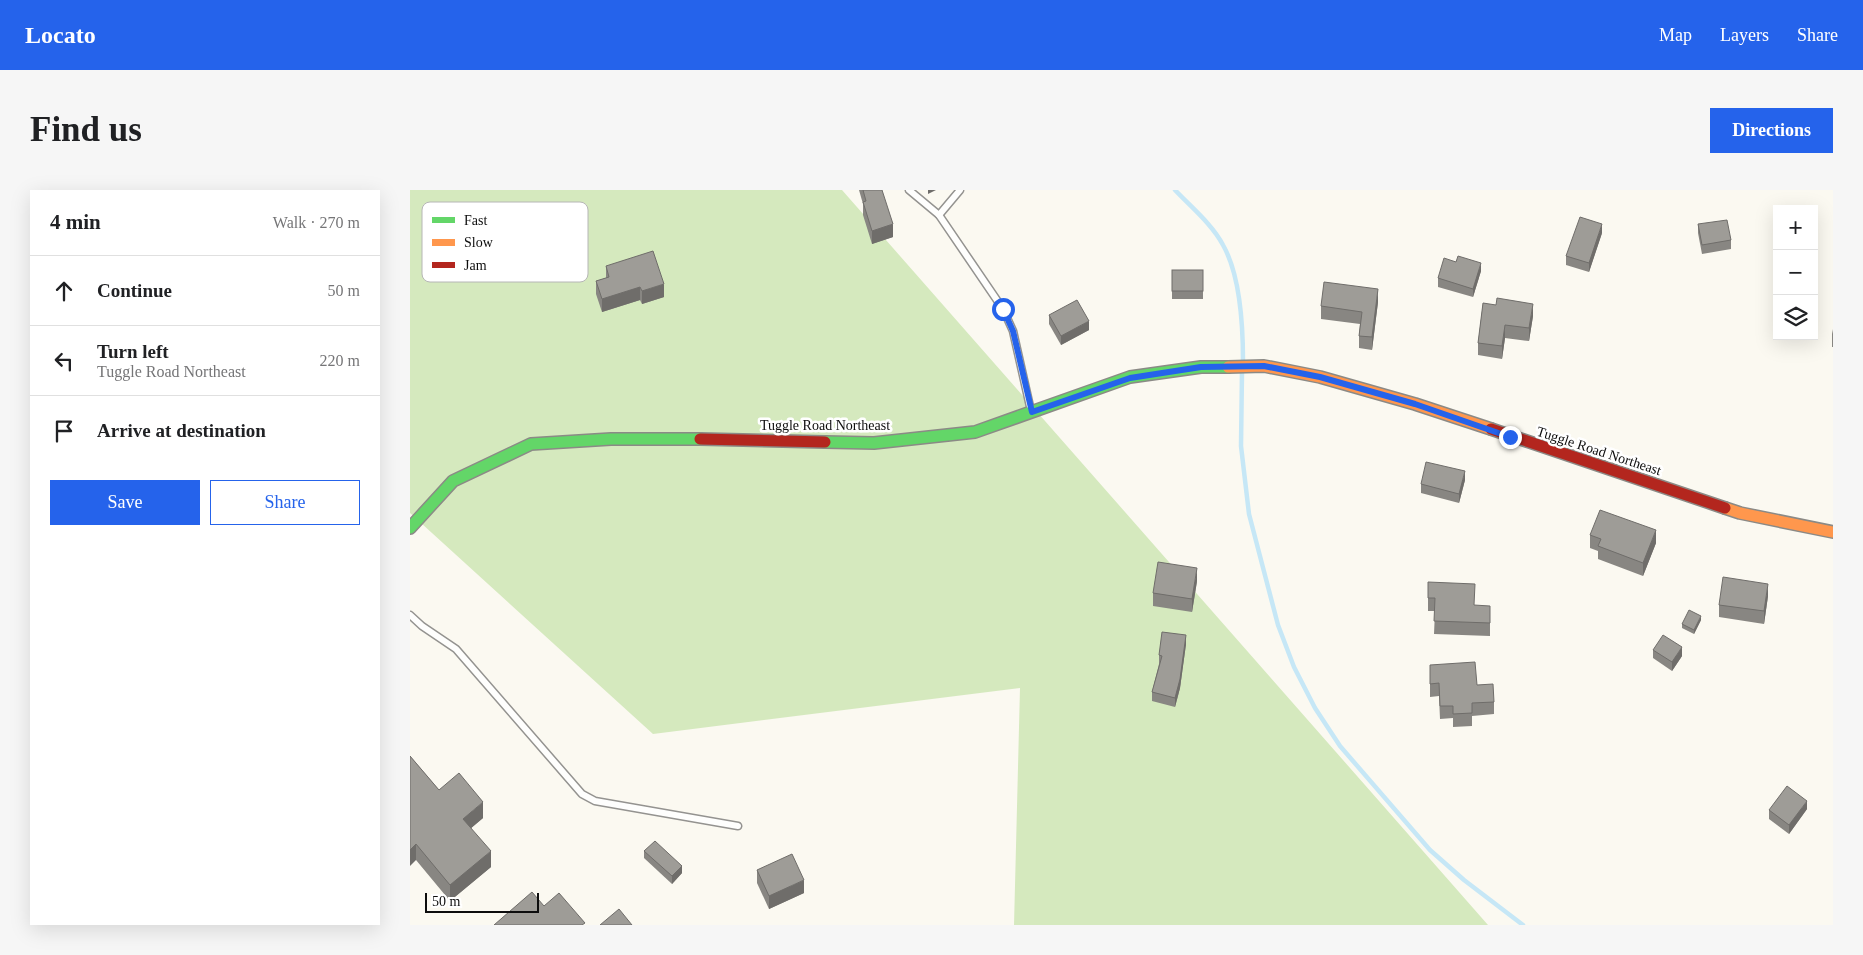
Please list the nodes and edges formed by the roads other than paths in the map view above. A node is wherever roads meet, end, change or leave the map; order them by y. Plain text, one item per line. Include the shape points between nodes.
1 (909, 190) edge
2 (960, 190) edge
3 (939, 215) junction
4 (1032, 412) junction
5 (410, 528) edge
6 (1833, 532) edge
7 (410, 616) edge
8 (738, 826) dead end

1 - 3 lane
2 - 3 lane
3 - 4 lane via 1003,309 1013,331
4 - 5 street, Tuggle Road Northeast via 975,432 874,443 666,438 531,444 453,482
4 - 6 street, Tuggle Road Northeast via 1130,378 1201,367 1264,366 1320,377 1415,404 1740,514
7 - 8 lane via 456,649 582,794 595,800

